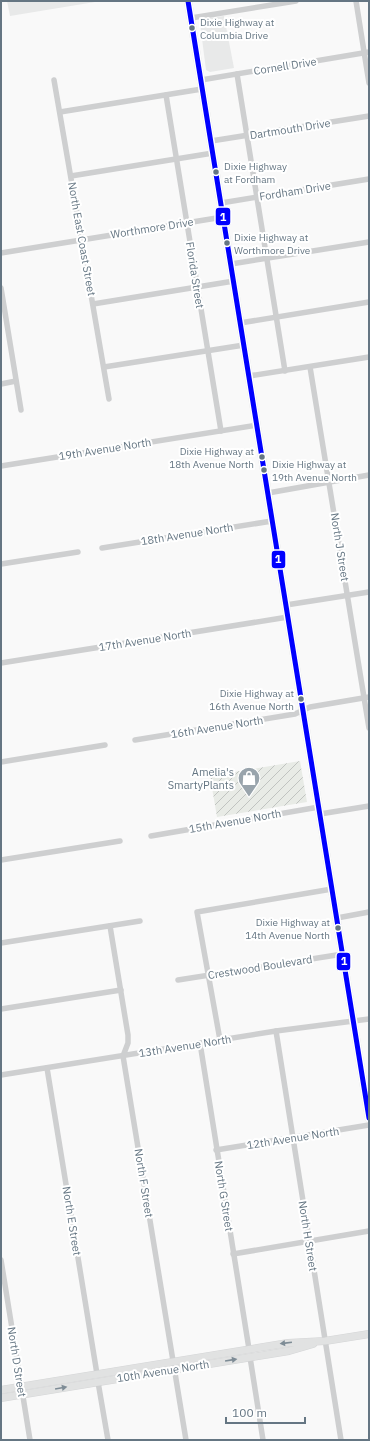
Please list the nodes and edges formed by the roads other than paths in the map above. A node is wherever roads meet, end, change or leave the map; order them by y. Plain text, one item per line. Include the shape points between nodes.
1 (188, 1) edge
2 (296, 1) edge
3 (356, 1) edge
4 (191, 18) junction
5 (367, 53) edge
6 (237, 74) junction
7 (54, 80) dead end
8 (201, 80) junction
9 (369, 83) edge
10 (202, 89) junction
11 (166, 95) junction
12 (60, 112) junction
13 (369, 116) edge
14 (247, 136) junction
15 (211, 142) junction
16 (213, 153) junction
17 (176, 159) junction
18 (71, 176) junction
19 (369, 179) edge
20 (257, 197) junction
21 (221, 203) junction
22 (223, 217) junction
23 (187, 223) junction
24 (82, 240) junction
25 (369, 242) edge
26 (1, 252) edge
27 (267, 259) junction
28 (231, 264) junction
29 (234, 281) junction
30 (197, 287) junction
31 (1, 288) edge
32 (369, 302) edge
33 (93, 304) junction
34 (276, 317) junction
35 (3, 318) edge
36 (240, 323) junction
37 (244, 345) junction
38 (208, 351) junction
39 (369, 357) edge
40 (104, 367) junction
41 (310, 367) junction
42 (285, 371) junction
43 (249, 376) junction
44 (16, 381) junction
45 (1, 384) edge
46 (109, 399) dead end
47 (21, 410) dead end
48 (257, 425) junction
49 (220, 431) junction
50 (1, 466) edge
51 (369, 475) edge
52 (329, 482) junction
53 (268, 493) junction
54 (272, 521) junction
55 (102, 548) dead end
56 (78, 552) dead end
57 (1, 564) edge
58 (369, 592) edge
59 (348, 595) junction
60 (286, 606) junction
61 (288, 617) junction
62 (1, 663) edge
63 (367, 698) edge
64 (303, 710) junction
65 (369, 728) edge
66 (135, 740) dead end
67 (105, 745) dead end
68 (1, 762) edge
69 (369, 806) edge
70 (319, 810) junction
71 (152, 836) dead end
72 (120, 841) dead end
73 (1, 860) edge
74 (332, 889) junction
75 (369, 912) edge
76 (337, 918) junction
77 (140, 921) dead end
78 (110, 926) junction
79 (1, 943) edge
80 (343, 954) junction
81 (208, 976) junction
82 (178, 980) dead end
83 (121, 990) junction
84 (1, 1009) edge
85 (369, 1019) edge
86 (353, 1021) junction
87 (276, 1031) junction
88 (220, 1040) junction
89 (200, 1044) junction
90 (123, 1056) junction
91 (48, 1068) junction
92 (1, 1075) edge
93 (369, 1118) edge
94 (369, 1125) edge
95 (292, 1138) junction
96 (216, 1150) junction
97 (369, 1232) edge
98 (309, 1242) junction
99 (233, 1254) junction
100 (1, 1260) edge
101 (369, 1334) edge
102 (325, 1341) junction
103 (249, 1349) junction
104 (250, 1357) junction
105 (173, 1361) junction
106 (174, 1370) junction
107 (97, 1374) junction
108 (98, 1382) junction
109 (21, 1386) junction
110 (1, 1390) edge
111 (23, 1395) junction
112 (1, 1398) edge
113 (30, 1440) edge
114 (108, 1440) edge
115 (186, 1440) edge
116 (263, 1440) edge
117 (341, 1440) edge

1 - 4 main road
2 - 4 street
3 - 5 street
4 - 8 main road
5 - 6 street, Cornell Drive
5 - 9 street
6 - 8 street, Cornell Drive
6 - 14 street
7 - 12 street, North East Coast Street
8 - 10 main road
10 - 11 street
10 - 15 main road
11 - 12 street
11 - 17 street, Florida Street
12 - 18 street, North East Coast Street
13 - 14 street, Dartmouth Drive
14 - 15 street, Dartmouth Drive
14 - 20 street
15 - 16 main road
16 - 17 street
16 - 21 main road
17 - 18 street
17 - 23 street, Florida Street
18 - 24 street, North East Coast Street
19 - 20 street, Fordham Drive
20 - 21 street, Fordham Drive
20 - 27 street
21 - 22 main road
22 - 23 street, Worthmore Drive
22 - 28 main road
23 - 24 street, Worthmore Drive
23 - 30 street, Florida Street
24 - 26 street, Worthmore Drive
24 - 33 street, North East Coast Street
25 - 27 street
27 - 28 street
27 - 34 street
28 - 29 main road
29 - 30 street
29 - 36 main road
30 - 33 street
30 - 38 street, Florida Street
31 - 35 street
32 - 34 street
33 - 40 street, North East Coast Street
34 - 36 street
34 - 42 street
35 - 44 street
36 - 37 main road
37 - 38 street
37 - 43 main road
38 - 40 street
38 - 49 street, Florida Street
39 - 41 street
40 - 46 street, North East Coast Street
41 - 42 street
41 - 52 street, North J Street
42 - 43 street
43 - 48 main road
44 - 45 street
44 - 47 street
48 - 49 street, 19th Avenue North
48 - 53 main road
49 - 50 street, 19th Avenue North
51 - 52 street
52 - 53 street
52 - 59 street, North J Street
53 - 54 main road
54 - 55 street, 18th Avenue North
54 - 60 main road
56 - 57 street
58 - 59 street
59 - 60 street
59 - 63 street, North J Street
60 - 61 main road
61 - 62 street, 17th Avenue North
61 - 64 main road
63 - 64 street, 16th Avenue North
63 - 65 street, North J Street
64 - 66 street, 16th Avenue North via 295,714
64 - 70 main road
67 - 68 street
69 - 70 street, 15th Avenue North
70 - 71 street, 15th Avenue North
70 - 74 main road
72 - 73 street
74 - 76 main road
74 - 81 street via 197,912
75 - 76 street
76 - 80 main road
77 - 78 street
78 - 79 street
78 - 83 street, North F Street
80 - 81 street, Crestwood Boulevard
80 - 86 main road
81 - 82 street, Crestwood Boulevard
81 - 88 street
83 - 84 street
83 - 90 street, North F Street via 128,1035
85 - 86 street, 13th Avenue North
86 - 87 street, 13th Avenue North
86 - 93 main road
87 - 88 street, 13th Avenue North
87 - 95 street, North H Street
88 - 89 street, 13th Avenue North
89 - 90 street, 13th Avenue North
89 - 96 street, North G Street
90 - 91 street, 13th Avenue North
90 - 105 street, North F Street
91 - 92 street, 13th Avenue North
91 - 107 street, North E Street
94 - 95 street, 12th Avenue North
95 - 96 street, 12th Avenue North
95 - 98 street, North H Street
96 - 99 street, North G Street
97 - 98 street
98 - 99 street
98 - 102 street, North H Street
99 - 103 street, North G Street
100 - 109 street, North D Street
101 - 102 main road, 10th Avenue North
102 -> 103 main road, 10th Avenue North
102 - 104 main road, 10th Avenue North via 289,1351
102 - 117 street, North H Street
103 - 105 main road, 10th Avenue North
106 -> 104 main road, 10th Avenue North
104 - 116 street
105 - 106 street, North F Street
105 - 107 main road, 10th Avenue North
106 - 108 main road, 10th Avenue North
106 - 115 street, North F Street
107 - 109 main road, 10th Avenue North
111 -> 108 main road, 10th Avenue North
108 - 114 street
109 - 110 main road, 10th Avenue North
109 - 111 street, North D Street
111 - 112 main road, 10th Avenue North
111 - 113 street, North D Street

